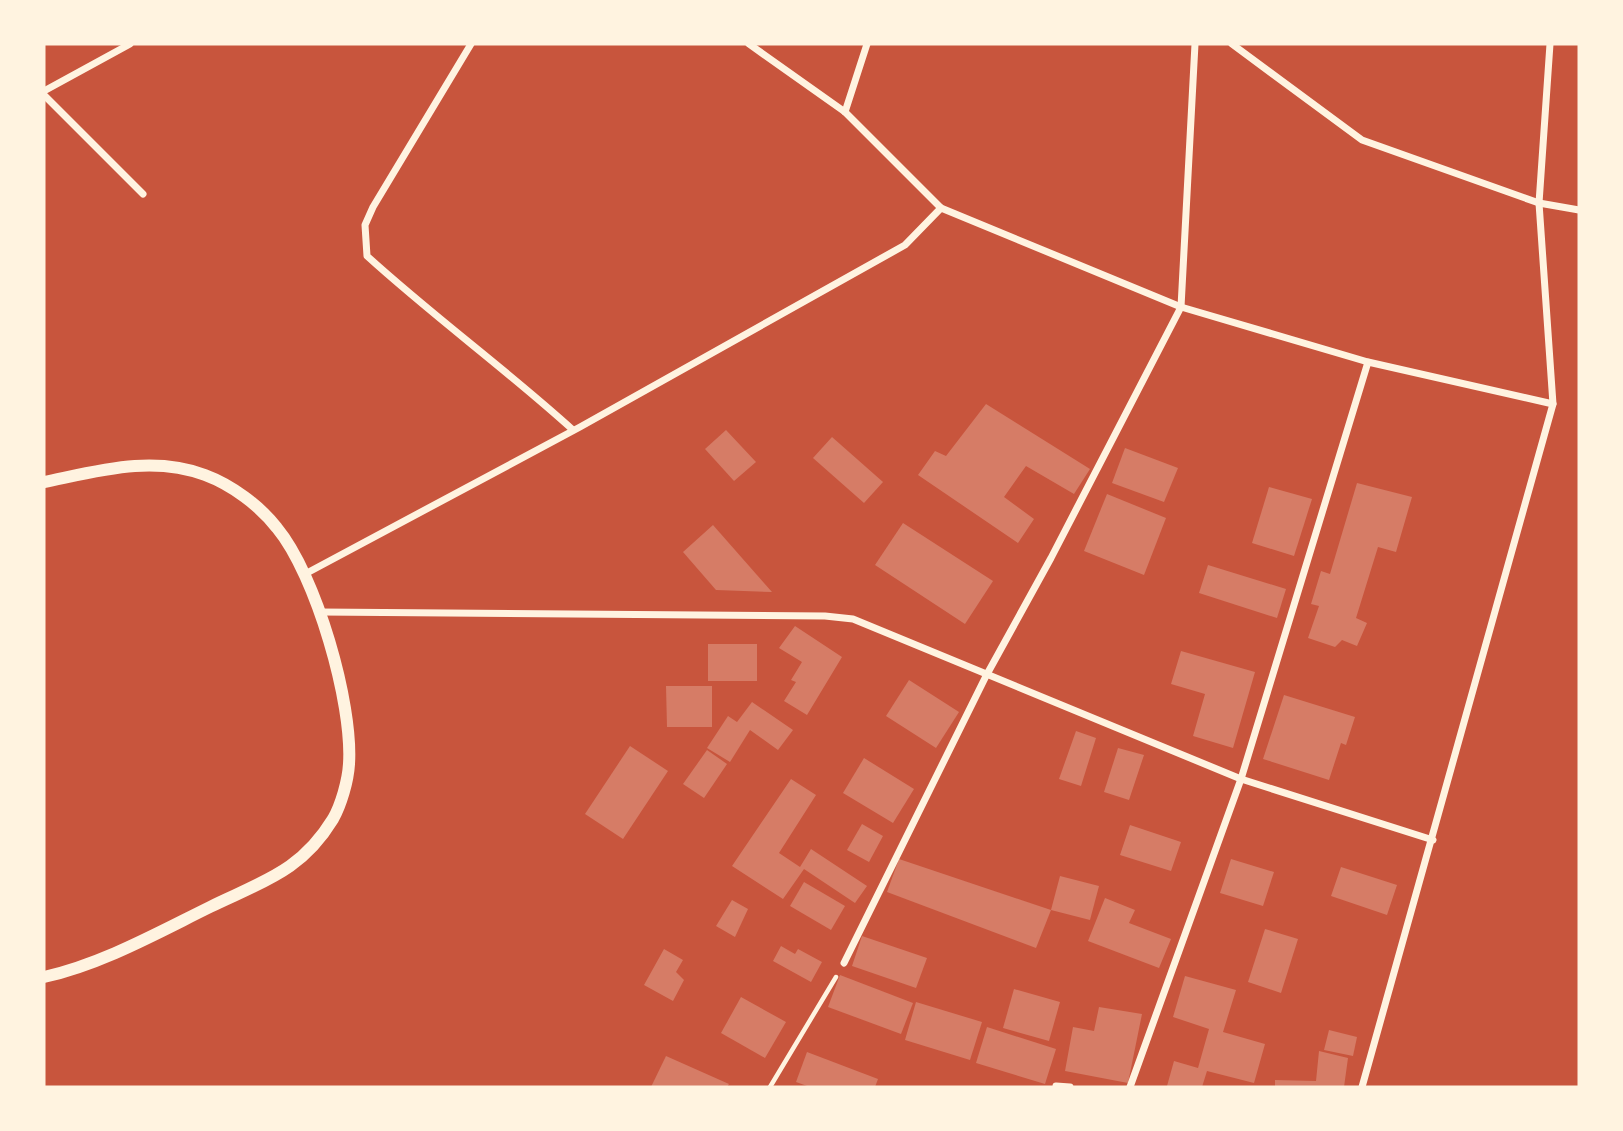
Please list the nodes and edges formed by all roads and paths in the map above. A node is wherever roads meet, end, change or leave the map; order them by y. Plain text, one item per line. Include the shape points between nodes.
1 (130, 44) edge
2 (471, 44) edge
3 (749, 44) edge
4 (867, 44) edge
5 (1195, 44) edge
6 (1232, 44) edge
7 (1550, 44) edge
8 (44, 93) edge
9 (845, 112) junction
10 (143, 194) dead end
11 (1539, 203) junction
12 (941, 208) junction
13 (1579, 210) edge
14 (1181, 307) junction
15 (1368, 362) junction
16 (1553, 404) junction
17 (573, 430) junction
18 (44, 482) edge
19 (305, 574) junction
20 (320, 612) junction
21 (986, 676) junction
22 (1241, 779) junction
23 (1433, 840) junction
24 (845, 963) joint
25 (44, 977) edge
26 (1056, 1086) edge
27 (770, 1087) edge
28 (1070, 1087) edge
29 (1130, 1087) edge
30 (1362, 1087) edge

1 - 8 street
2 - 17 street via 373,207 365,225 368,256
3 - 9 street
4 - 9 street
5 - 14 street
6 - 11 street via 1362,140
7 - 11 street
8 - 10 street
9 - 12 street
11 - 13 street
11 - 16 street
12 - 14 street
12 - 17 street via 905,245
14 - 15 street
14 - 21 street
15 - 16 street
15 - 22 street
16 - 23 street
17 - 19 street
18 - 19 street via 138,465 172,466 207,476 247,499 278,528
19 - 20 street
20 - 21 street via 825,616 853,619
20 - 25 street via 349,733 349,766 334,818 314,845 289,867 167,928 79,967
21 - 22 street
21 - 24 street
22 - 23 street
22 - 29 street
23 - 30 street
24 - 27 path
26 - 28 street

